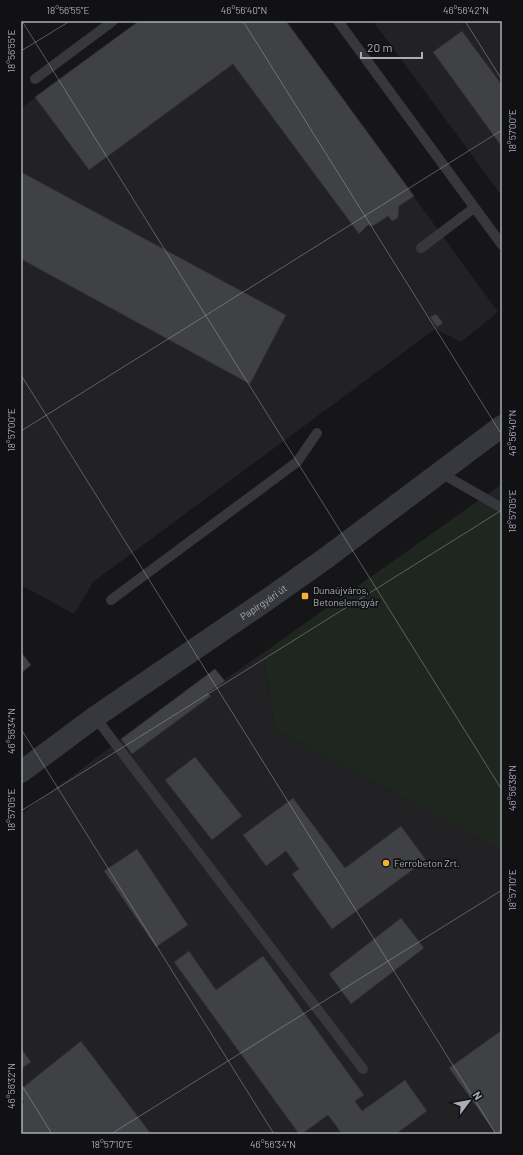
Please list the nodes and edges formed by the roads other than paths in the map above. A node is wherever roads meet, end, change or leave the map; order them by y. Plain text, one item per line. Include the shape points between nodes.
1 (113, 21) edge
2 (338, 21) edge
3 (35, 79) dead end
4 (474, 208) junction
5 (502, 245) edge
6 (421, 248) dead end
7 (502, 426) edge
8 (317, 433) dead end
9 (439, 472) junction
10 (502, 508) edge
11 (111, 600) dead end
12 (95, 717) junction
13 (21, 772) edge
14 (363, 1069) dead end

1 - 3 lane
2 - 4 lane
4 - 5 lane
4 - 6 lane
7 - 9 street, Papírgyári út
8 - 11 lane via 297,462
9 - 10 lane
9 - 12 street, Papírgyári út via 326,558
12 - 13 street, Papírgyári út
12 - 14 lane

